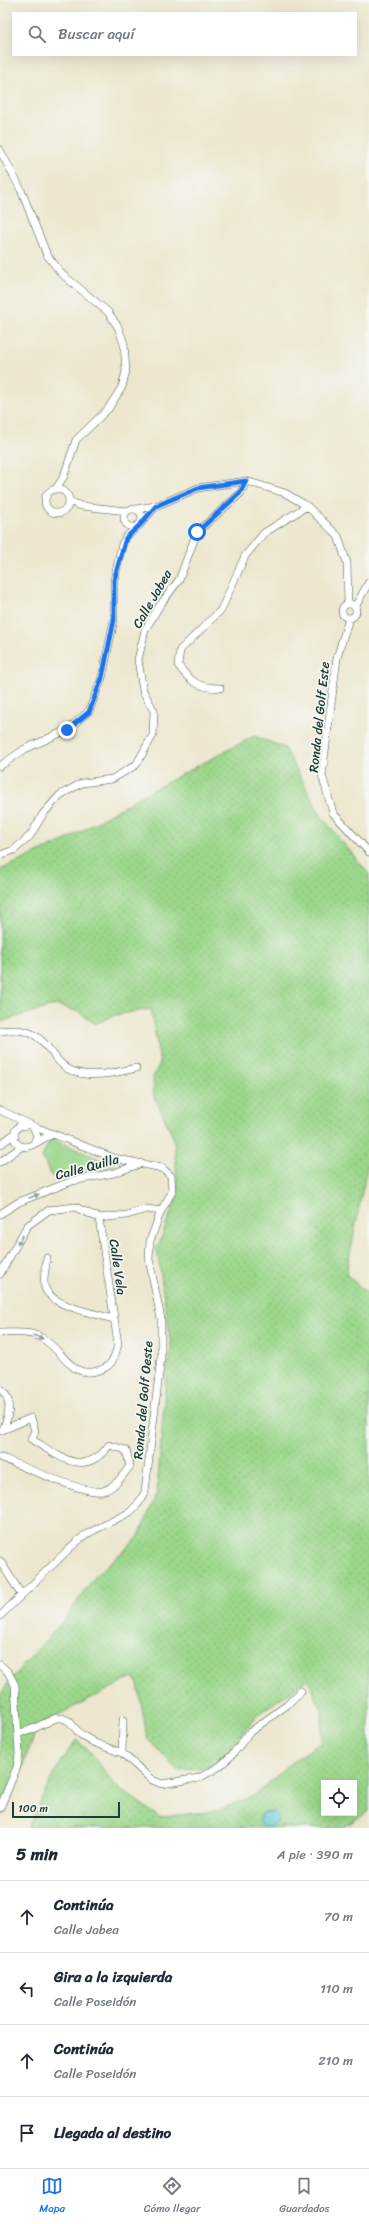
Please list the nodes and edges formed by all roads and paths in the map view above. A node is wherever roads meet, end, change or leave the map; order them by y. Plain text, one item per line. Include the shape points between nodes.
1 (0, 150) edge
2 (64, 476) junction
3 (246, 481) junction
4 (56, 489) junction
5 (65, 492) junction
6 (68, 504) junction
7 (156, 506) junction
8 (307, 506) junction
9 (136, 508) junction
10 (116, 511) junction
11 (127, 511) junction
12 (124, 520) junction
13 (141, 524) junction
14 (126, 538) junction
15 (369, 582) edge
16 (348, 604) junction
17 (355, 607) junction
18 (349, 618) junction
19 (220, 688) dead end
20 (0, 766) edge
21 (369, 852) edge
22 (0, 855) edge
23 (0, 1031) edge
24 (136, 1068) dead end
25 (0, 1110) edge
26 (9, 1114) junction
27 (31, 1126) junction
28 (15, 1131) junction
29 (54, 1134) junction
30 (34, 1143) junction
31 (0, 1145) edge
32 (21, 1146) junction
33 (0, 1162) edge
34 (137, 1165) junction
35 (161, 1211) junction
36 (0, 1214) edge
37 (99, 1218) junction
38 (47, 1258) dead end
39 (0, 1274) edge
40 (113, 1319) junction
41 (0, 1333) edge
42 (0, 1389) edge
43 (2, 1430) edge
44 (0, 1457) edge
45 (0, 1560) edge
46 (21, 1594) junction
47 (0, 1616) edge
48 (0, 1666) edge
49 (301, 1691) dead end
50 (123, 1720) dead end
51 (18, 1733) junction
52 (122, 1753) junction
53 (0, 1808) edge

1 - 2 street via 47,255 62,274 108,312 118,327 124,344 126,371 122,387 108,409 76,440
2 - 4 street
2 - 5 street
3 - 7 street via 198,488
3 - 8 street via 285,494
3 - 22 street, Calle Jabea via 240,493 197,532 179,580 145,630 138,660 143,691 154,711 153,736 136,765 112,779 82,783 60,795 43,814 30,836 14,850
4 - 5 street
4 - 6 street via 47,494 46,506 55,513 62,512
5 - 6 street
6 - 10 street
7 - 9 street
7 - 13 street
8 - 16 street via 338,536 347,563
8 - 19 street via 264,533 245,556 221,610 180,650 178,665 188,679 208,688
9 - 11 street
9 - 13 street via 143,516
10 - 11 street
10 - 12 street
11 - 12 street
12 - 13 street via 132,527
12 - 14 street
13 - 14 street
14 - 20 street via 114,580 114,620 102,678 89,712 67,730 25,749
15 - 17 street
16 - 17 street
16 - 18 street via 342,612
17 - 18 street via 355,615
18 - 21 street, Ronda del Golf Este via 337,658 322,775 333,813
23 - 24 street via 12,1029 32,1032 44,1041 60,1063 70,1070 83,1074 108,1074
25 - 26 street, Ronda del Golf Oeste
26 - 27 street, Ronda del Golf Oeste
26 - 28 street
27 - 28 street via 22,1124
27 - 29 street, Ronda del Golf Oeste
27 - 30 street via 37,1136
28 - 31 street
28 - 32 street via 15,1142
29 - 30 street
29 - 34 street, Ronda del Golf Oeste
30 - 32 street via 28,1147
32 - 33 street
34 - 35 street, Ronda del Golf Oeste via 162,1168 171,1176 172,1192
36 -> 34 street, Calle Quilla via 19,1202 72,1181 114,1174
35 - 37 street via 147,1209 127,1215
35 - 46 street, Ronda del Golf Oeste via 150,1241 149,1259 161,1319 161,1357 146,1492 130,1512 85,1535
37 -> 39 street via 75,1207 49,1210 27,1226
37 - 40 street, Calle Vela
38 - 40 street via 44,1287 50,1296 58,1302
41 -> 40 street, Calle Vela via 38,1336 53,1344 73,1368 84,1373 94,1373 108,1368 115,1357 118,1344
42 - 43 street via 9,1404 9,1416
43 - 44 street via 32,1418 35,1431 31,1439 56,1454 81,1464 92,1462 109,1445 126,1450 130,1466 117,1484 103,1491 87,1490
45 - 46 street
46 - 47 street, Ronda del Golf Oeste
48 - 51 street via 8,1672 15,1685
49 - 52 street via 287,1706 250,1732 220,1766 199,1778 162,1784 152,1780
50 - 52 street
51 - 52 street via 62,1718 95,1743
51 - 53 street via 17,1767

